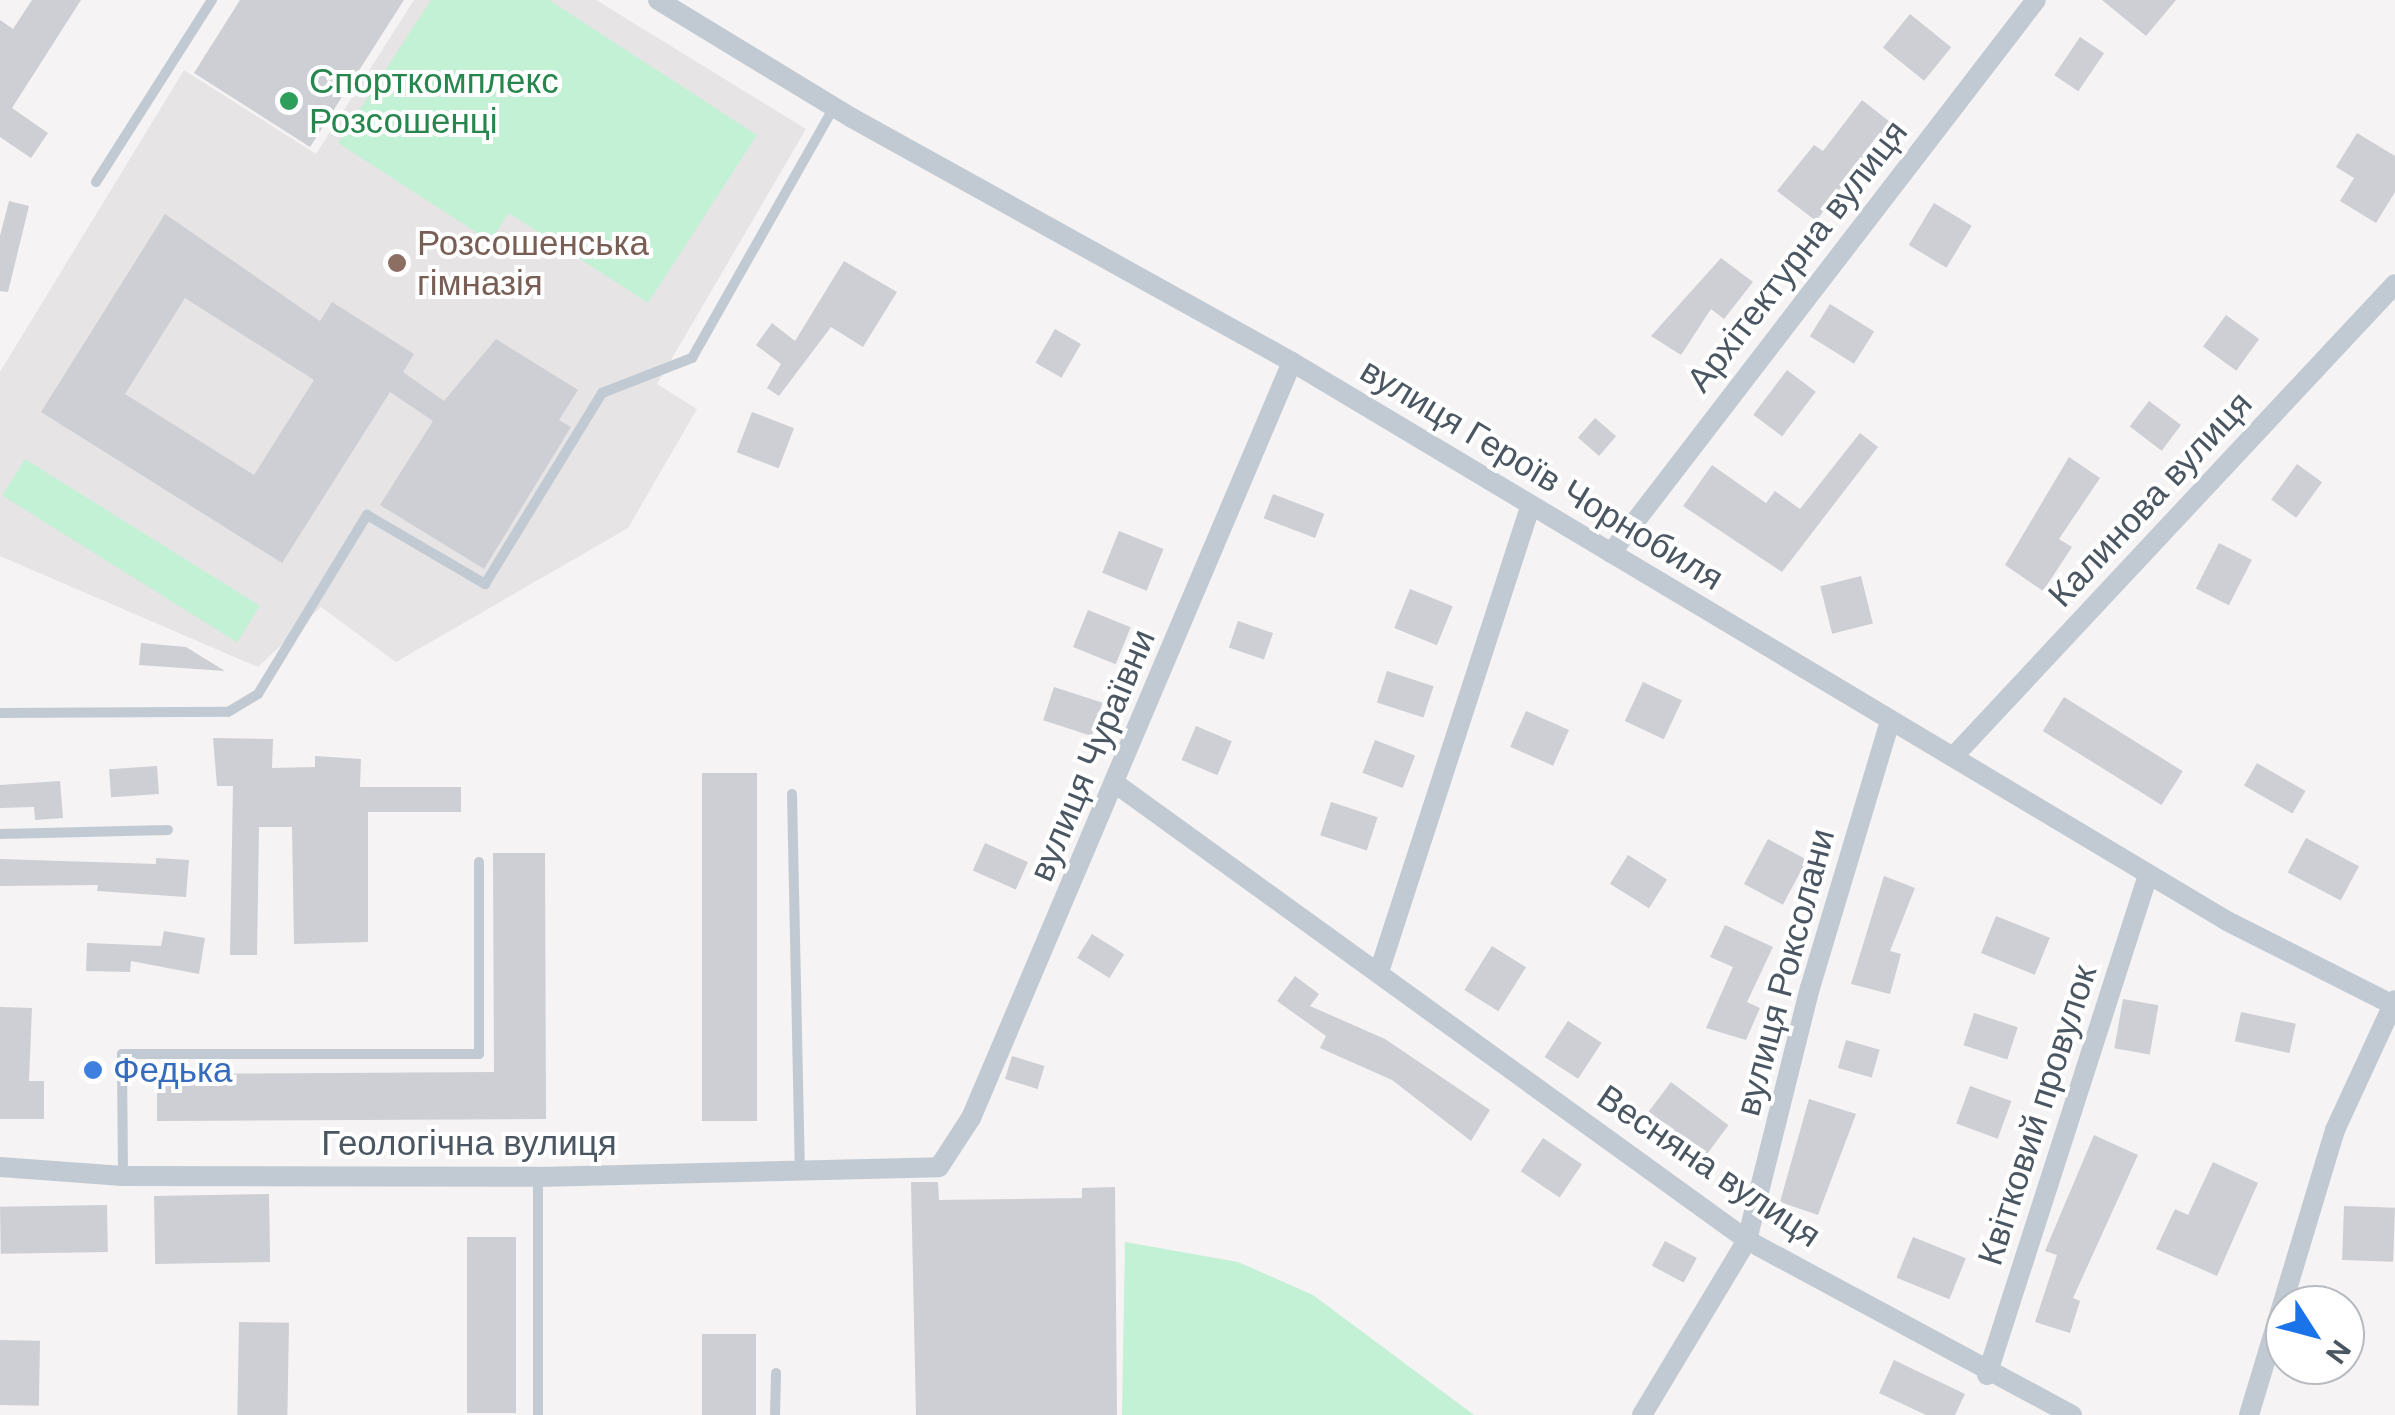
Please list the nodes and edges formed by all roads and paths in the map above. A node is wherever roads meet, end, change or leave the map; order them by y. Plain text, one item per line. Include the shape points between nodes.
1 (212, 0) edge
2 (658, 0) edge
3 (2036, 0) edge
4 (834, 107) junction
5 (96, 182) dead end
6 (2395, 284) edge
7 (1292, 362) junction
8 (1530, 508) junction
9 (1611, 553) junction
10 (0, 713) edge
11 (1890, 722) junction
12 (1952, 757) junction
13 (1116, 784) junction
14 (792, 794) dead end
15 (168, 830) dead end
16 (0, 834) edge
17 (479, 862) dead end
18 (2148, 875) junction
19 (1379, 972) junction
20 (2394, 1004) edge
21 (0, 1167) edge
22 (939, 1167) joint
23 (800, 1168) junction
24 (123, 1176) junction
25 (538, 1177) junction
26 (1747, 1240) junction
27 (776, 1374) dead end
28 (1988, 1375) junction
29 (538, 1415) edge
30 (775, 1415) edge
31 (1642, 1415) edge
32 (2072, 1415) edge
33 (2249, 1415) edge

1 - 5 lane
2 - 4 street, вулиця Героїв Чорнобиля
3 - 9 street, Архітектурна вулиця
4 - 7 street, вулиця Героїв Чорнобиля
4 - 10 lane via 692,358 602,393 484,584 367,515 258,694 228,712
6 - 12 street, Калинова вулиця
7 - 8 street, вулиця Героїв Чорнобиля
7 - 13 street, вулиця Чураївни
8 - 9 street, вулиця Героїв Чорнобиля
8 - 19 street
9 - 11 street, вулиця Героїв Чорнобиля
11 - 12 street, вулиця Героїв Чорнобиля
11 - 26 street, вулиця Роксолани via 1810,988
12 - 18 street, вулиця Героїв Чорнобиля
13 - 19 street, Весняна вулиця
13 - 22 street, вулиця Чураївни via 971,1118
14 - 23 lane
15 - 16 lane
17 - 24 lane via 480,1054 122,1054
18 - 20 street, вулиця Героїв Чорнобиля
18 - 28 street, Квітковий провулок
19 - 26 street, Весняна вулиця
20 - 33 street via 2335,1130 2262,1351
21 - 24 street, Геологічна вулиця
22 - 23 street, Геологічна вулиця
23 - 25 street, Геологічна вулиця
24 - 25 street, Геологічна вулиця
25 - 29 lane
26 - 28 street, Весняна вулиця
26 - 31 street, вулиця Роксолани
27 - 30 lane
28 - 32 street, Весняна вулиця

